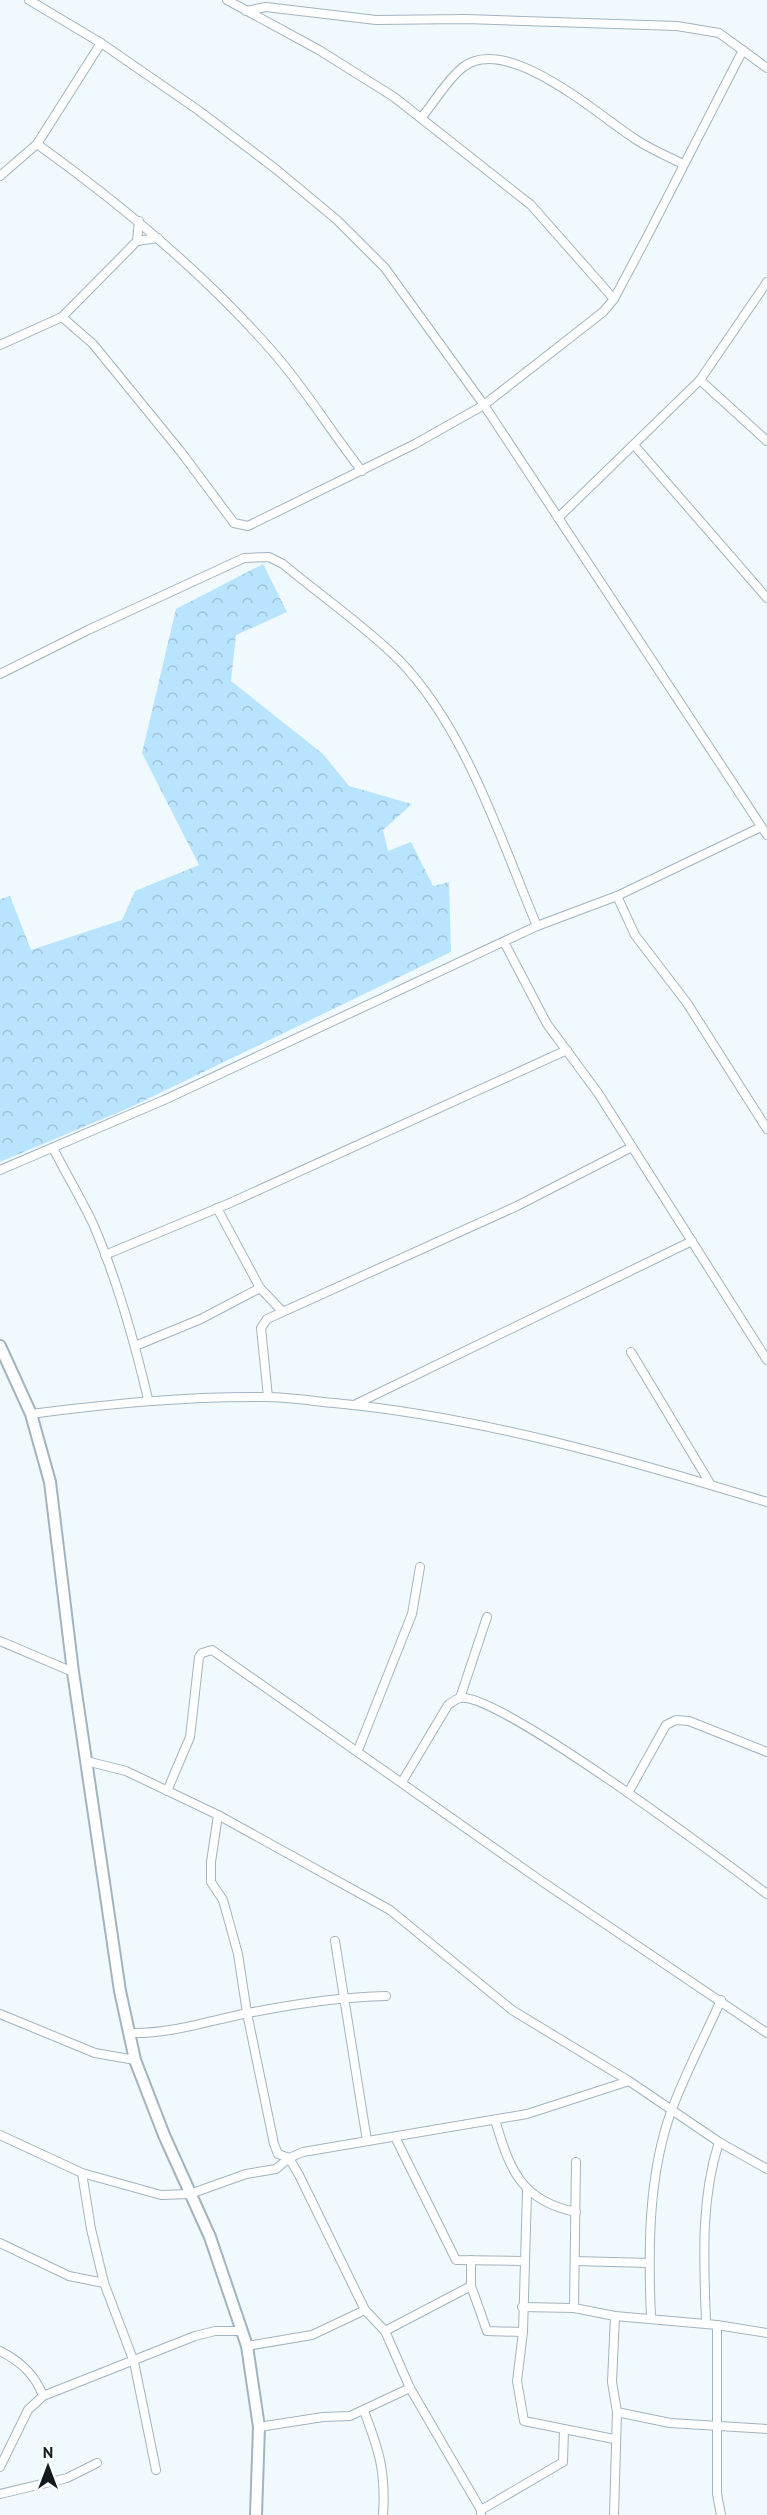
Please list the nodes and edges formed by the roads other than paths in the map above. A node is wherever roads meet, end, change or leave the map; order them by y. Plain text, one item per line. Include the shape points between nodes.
1 (29, 0) edge
2 (227, 0) edge
3 (246, 11) junction
4 (100, 43) junction
5 (743, 50) junction
6 (767, 68) edge
7 (421, 118) junction
8 (37, 144) junction
9 (684, 164) junction
10 (0, 176) edge
11 (140, 221) junction
12 (158, 238) junction
13 (137, 241) junction
14 (767, 282) edge
15 (614, 299) junction
16 (62, 317) junction
17 (0, 345) edge
18 (700, 380) junction
19 (484, 405) junction
20 (767, 441) edge
21 (634, 445) junction
22 (362, 471) junction
23 (558, 518) junction
24 (767, 598) edge
25 (0, 674) edge
26 (761, 827) junction
27 (767, 835) edge
28 (617, 896) junction
29 (537, 926) junction
30 (504, 942) junction
31 (567, 1050) junction
32 (763, 1115) edge
33 (767, 1129) edge
34 (53, 1148) junction
35 (632, 1148) junction
36 (0, 1170) edge
37 (217, 1208) junction
38 (692, 1241) junction
39 (105, 1255) junction
40 (260, 1288) junction
41 (282, 1311) junction
42 (0, 1346) edge
43 (135, 1346) junction
44 (631, 1352) dead end
45 (767, 1360) edge
46 (268, 1397) junction
47 (148, 1399) junction
48 (354, 1405) junction
49 (31, 1414) junction
50 (711, 1485) junction
51 (767, 1502) edge
52 (420, 1567) dead end
53 (487, 1617) dead end
54 (0, 1641) edge
55 (73, 1672) junction
56 (460, 1698) junction
57 (358, 1750) junction
58 (767, 1752) edge
59 (86, 1761) junction
60 (402, 1782) junction
61 (167, 1791) junction
62 (628, 1793) junction
63 (218, 1815) junction
64 (767, 1894) edge
65 (335, 1941) dead end
66 (386, 1996) dead end
67 (343, 1997) junction
68 (721, 2000) junction
69 (247, 2013) junction
70 (0, 2014) edge
71 (130, 2033) junction
72 (767, 2033) edge
73 (135, 2060) junction
74 (629, 2081) junction
75 (672, 2109) junction
76 (495, 2120) junction
77 (0, 2135) edge
78 (395, 2137) junction
79 (367, 2141) junction
80 (719, 2142) junction
81 (289, 2158) junction
82 (576, 2162) dead end
83 (767, 2169) edge
84 (82, 2173) junction
85 (527, 2192) junction
86 (190, 2194) junction
87 (576, 2212) junction
88 (0, 2243) edge
89 (471, 2260) junction
90 (524, 2261) junction
91 (575, 2261) junction
92 (649, 2263) junction
93 (104, 2283) junction
94 (471, 2286) junction
95 (522, 2307) junction
96 (574, 2308) junction
97 (365, 2310) junction
98 (615, 2316) junction
99 (651, 2318) junction
100 (706, 2324) junction
101 (717, 2325) junction
102 (242, 2331) junction
103 (385, 2331) junction
104 (523, 2332) junction
105 (767, 2333) edge
106 (247, 2346) junction
107 (0, 2351) edge
108 (134, 2362) junction
109 (410, 2388) junction
110 (43, 2396) junction
111 (364, 2411) junction
112 (617, 2412) junction
113 (717, 2424) junction
114 (260, 2427) junction
115 (564, 2429) junction
116 (767, 2429) edge
117 (614, 2439) junction
118 (3, 2453) edge
119 (97, 2463) dead end
120 (0, 2467) edge
121 (156, 2470) dead end
122 (0, 2494) edge
123 (481, 2512) edge
124 (256, 2515) edge
125 (383, 2515) edge
126 (614, 2515) edge
127 (721, 2515) edge

1 - 4 street
2 - 3 street
3 - 5 street via 266,7 376,20 677,26 719,33
3 - 7 street via 319,50
4 - 8 street
4 - 19 street via 207,117 337,220 384,268
5 - 6 street
5 - 9 street
7 - 9 street via 462,68 475,62 508,61 546,78 635,139
7 - 15 street via 531,205
8 - 10 street
8 - 11 street
9 - 15 street
11 - 12 street
11 - 13 street
12 - 13 street
12 - 22 street via 273,352
13 - 16 street
14 - 18 street
15 - 19 street via 587,326
16 - 17 street
16 - 22 street via 93,344 237,525 248,526
18 - 20 street
18 - 21 street
19 - 22 street
19 - 23 street
21 - 23 street
21 - 24 street
23 - 26 street
25 - 29 street via 244,558 269,556 399,661 436,708 462,748
26 - 27 street
26 - 28 street
28 - 29 street
28 - 32 street via 635,935
29 - 30 street
30 - 31 street via 547,1024
30 - 34 street
31 - 35 street
31 - 37 street
32 - 33 street
34 - 36 street
34 - 39 street
35 - 38 street
35 - 41 street via 517,1206
37 - 39 street
37 - 40 street
38 - 45 street
38 - 48 street
39 - 43 street
40 - 41 street
40 - 43 street via 201,1319
41 - 46 street via 267,1318 261,1328
42 - 49 main road
43 - 47 street
44 - 50 street
46 - 47 street
46 - 48 street
47 - 49 street
48 - 50 street via 526,1435
49 - 55 main road via 50,1482
50 - 51 street
52 - 57 street via 412,1614
53 - 56 street
54 - 55 street
55 - 59 main road
56 - 60 street via 448,1705
56 - 62 street via 504,1714
57 - 60 street
57 - 61 street via 216,1651 207,1650 199,1657 187,1747
58 - 62 street via 689,1721 676,1720 666,1725
59 - 61 street via 126,1771
59 - 71 main road
60 - 68 street via 537,1878
61 - 63 street
62 - 64 street
63 - 69 street via 211,1882 223,1900 238,1954
63 - 74 street via 390,1910 512,2010
65 - 67 street
66 - 67 street
67 - 69 street
67 - 79 street
68 - 72 street
68 - 75 street
69 - 71 street via 158,2034
69 - 81 street via 274,2144 279,2154
70 - 73 street via 95,2053
71 - 73 main road
73 - 86 main road
74 - 75 street
74 - 76 street via 527,2114
75 - 80 street
75 - 92 street via 654,2188
76 - 78 street
76 - 85 street via 503,2146
77 - 84 street
78 - 79 street
78 - 89 street via 456,2260
79 - 81 street
80 - 83 street
80 - 100 street via 709,2173 706,2201
81 - 86 street via 276,2169
81 - 97 street
82 - 87 street
84 - 86 street via 162,2196
84 - 93 street
85 - 87 street via 555,2208
85 - 90 street
86 - 102 main road via 210,2237
87 - 91 street
88 - 93 street via 69,2276
89 - 90 street
89 - 94 street
90 - 95 street
91 - 92 street
91 - 96 street
92 - 99 street
93 - 108 street
94 - 103 street
94 - 104 street via 487,2331
95 - 96 street
95 - 104 street
96 - 98 street
97 - 103 street
97 - 106 street via 312,2336
98 - 99 street
98 - 112 street via 612,2382
99 - 100 street
100 - 101 street
101 - 105 street
101 - 113 street
102 - 106 main road
102 - 108 street via 205,2333
103 - 109 street
104 - 115 street via 517,2380 524,2421
106 - 114 main road
107 - 110 street via 23,2364
108 - 110 street
108 - 121 street
109 - 111 street
109 - 123 street
110 - 118 street via 28,2410
111 - 114 street via 339,2418
111 - 125 street via 381,2454
112 - 113 street via 670,2423
112 - 117 street
113 - 116 street
113 - 127 street via 717,2494
114 - 124 main road
115 - 117 street
115 - 123 street via 563,2462
117 - 126 street
118 - 120 street
119 - 122 street via 67,2478

